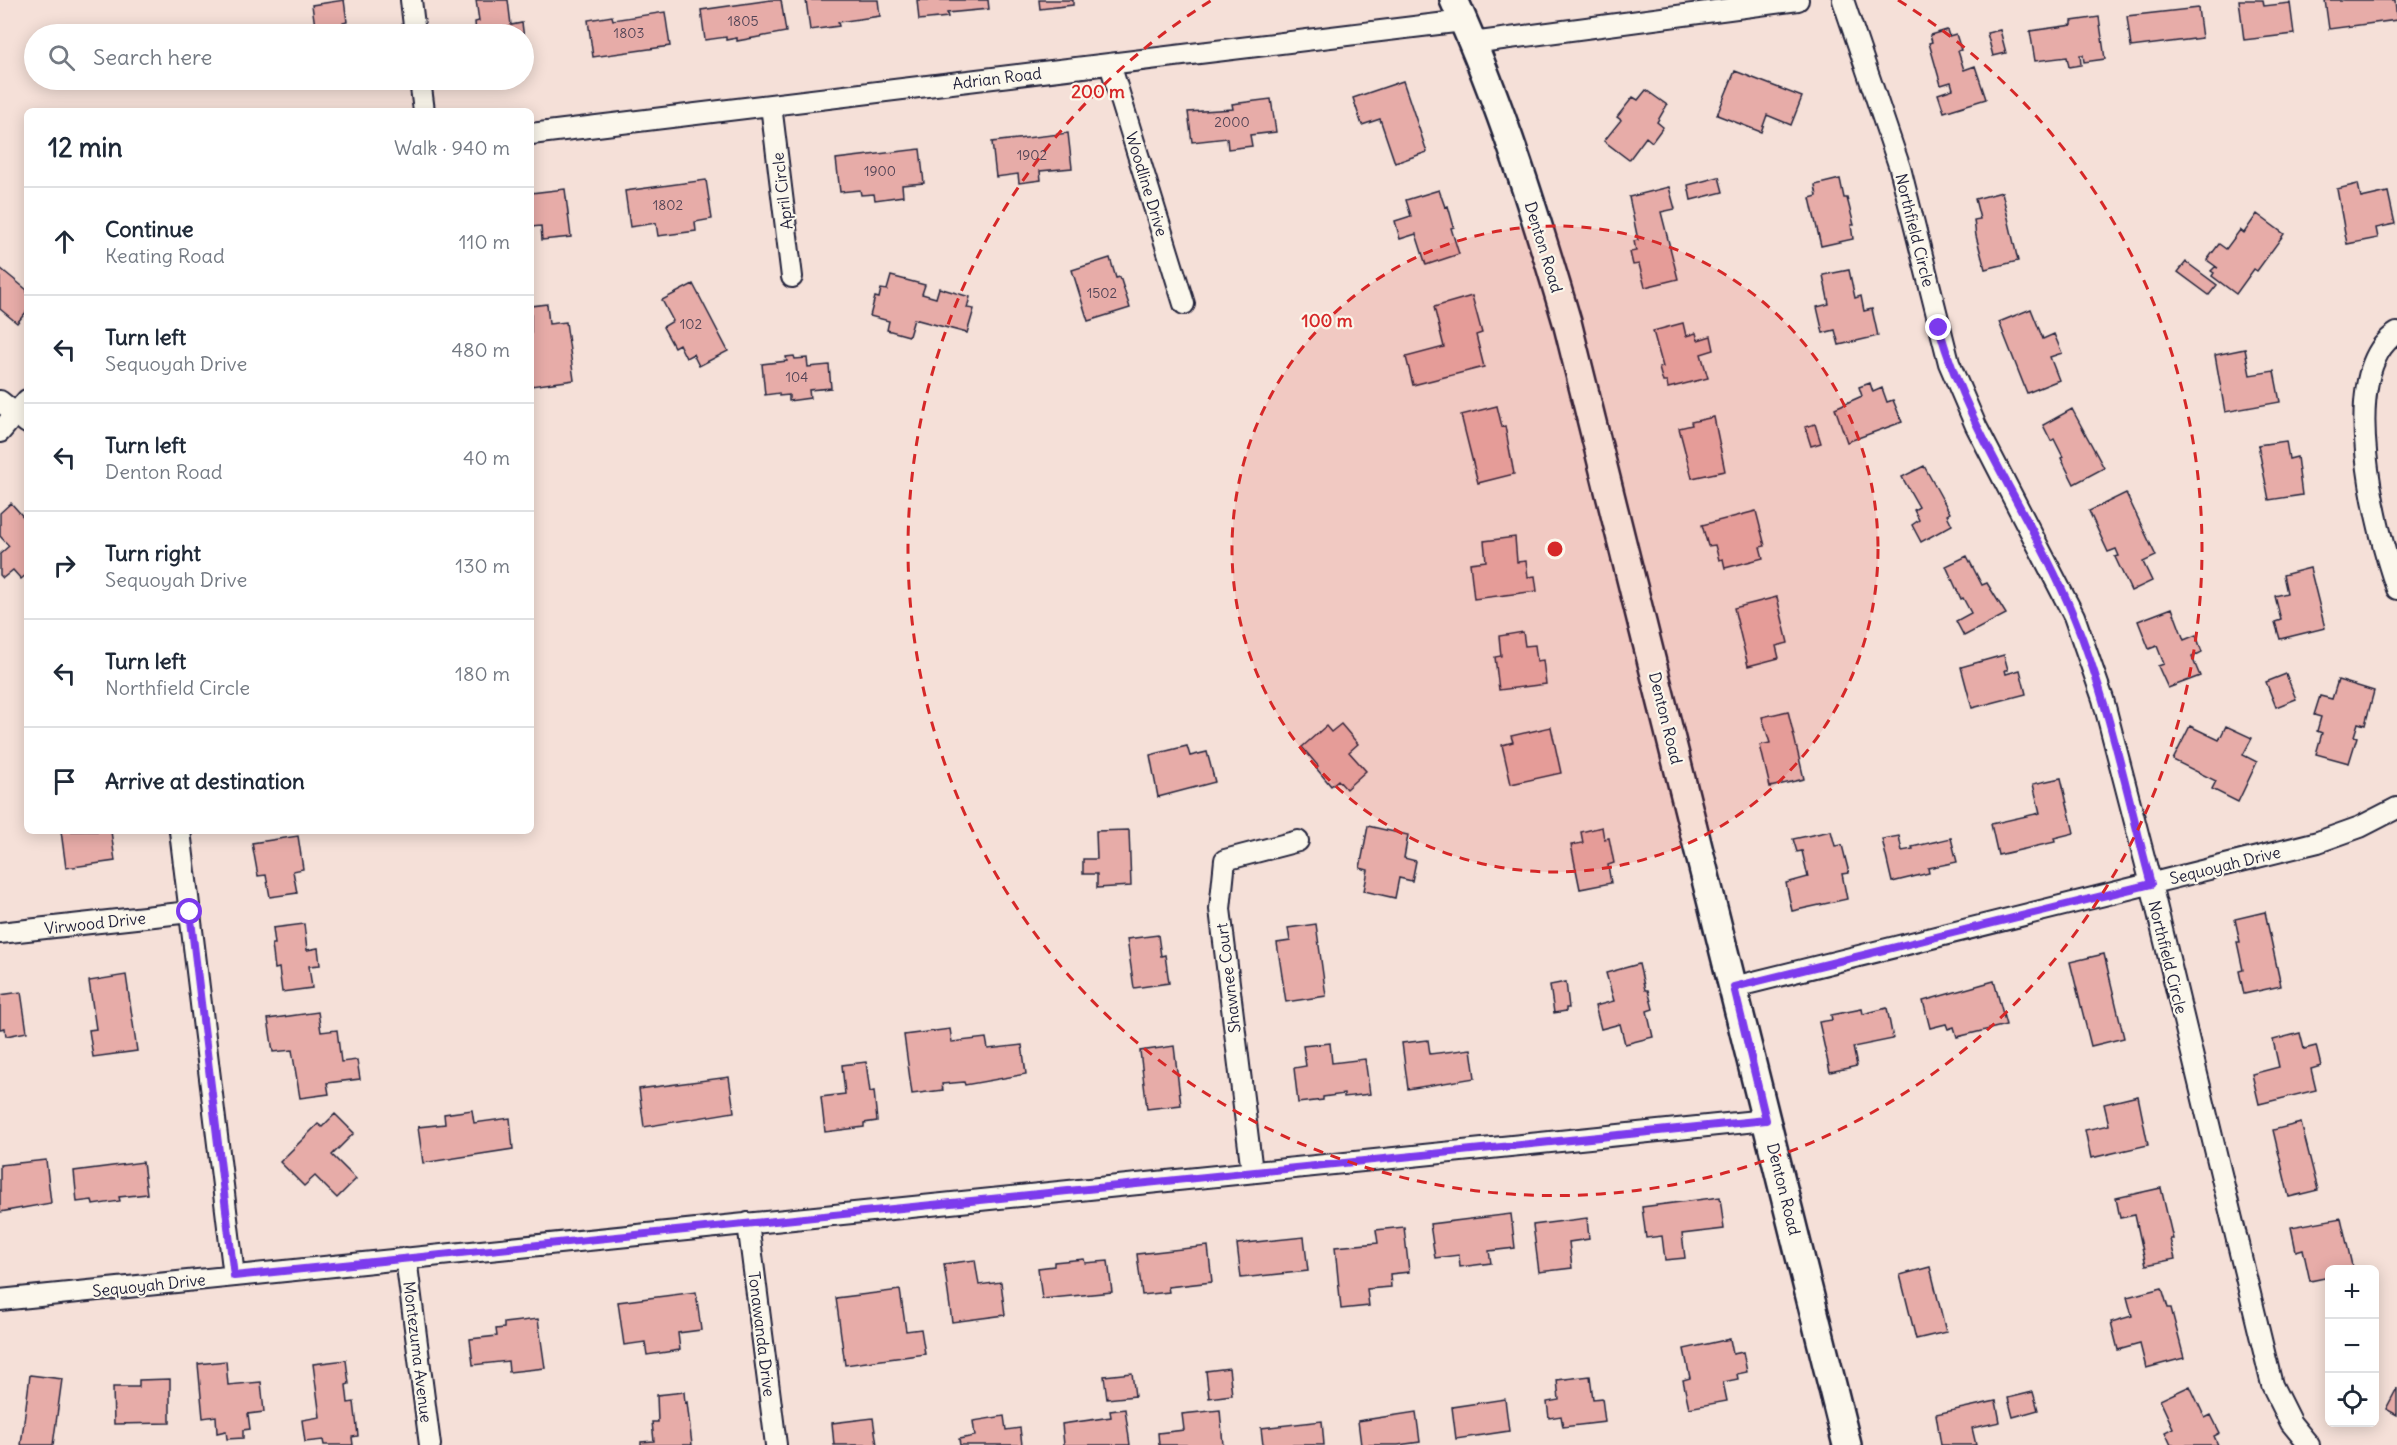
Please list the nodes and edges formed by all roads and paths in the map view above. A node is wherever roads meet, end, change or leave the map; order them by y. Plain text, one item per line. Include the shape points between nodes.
1 (411, 0) edge
2 (1798, 0) edge
3 (1843, 0) edge
4 (1463, 21) edge
5 (414, 24) edge
6 (1110, 64) junction
7 (421, 90) edge
8 (771, 105) junction
9 (424, 108) edge
10 (534, 134) edge
11 (792, 277) dead end
12 (1184, 304) dead end
13 (2397, 333) edge
14 (0, 401) edge
15 (23, 412) edge
16 (0, 432) edge
17 (2397, 589) edge
18 (2397, 808) edge
19 (180, 834) edge
20 (1298, 841) dead end
21 (2151, 884) junction
22 (190, 912) junction
23 (0, 933) edge
24 (1734, 987) junction
25 (1766, 1120) junction
26 (1252, 1172) junction
27 (748, 1223) junction
28 (406, 1258) junction
29 (234, 1276) junction
30 (0, 1300) edge
31 (430, 1445) edge
32 (776, 1445) edge
33 (1847, 1445) edge
34 (2309, 1445) edge

1 - 5 street
2 - 4 street
3 - 21 street, Northfield Circle via 1900,168 1949,363 1976,426 2074,616 2103,699
4 - 6 street, Adrian Road
4 - 24 street, Denton Road via 1519,166 1567,322
6 - 8 street, Adrian Road
6 - 12 street, Woodline Drive
7 - 9 street
8 - 10 street, Adrian Road
8 - 11 street, April Circle
13 - 17 street via 2387,339 2377,354 2369,376 2364,433 2373,499
14 - 15 street
15 - 16 street
18 - 21 street, Sequoyah Drive via 2318,842
19 - 22 street
20 - 26 street, Shawnee Court via 1225,860 1220,909
21 - 24 street, Sequoyah Drive
21 - 34 street, Northfield Circle via 2272,1385 2291,1423
22 - 23 street, Virwood Drive
22 - 29 street
24 - 25 street, Denton Road
25 - 26 street, Sequoyah Drive
25 - 33 street, Denton Road
26 - 27 street, Sequoyah Drive
27 - 28 street, Sequoyah Drive
27 - 32 street, Tonawanda Drive
28 - 29 street, Sequoyah Drive
28 - 31 street, Montezuma Avenue
29 - 30 street, Sequoyah Drive

